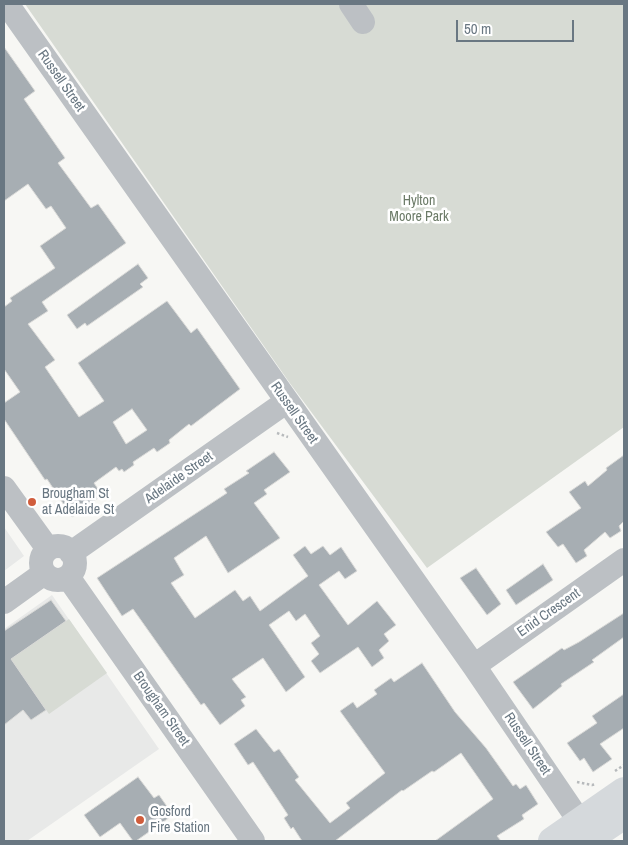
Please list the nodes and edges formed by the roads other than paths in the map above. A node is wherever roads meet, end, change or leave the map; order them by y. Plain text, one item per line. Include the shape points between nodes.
1 (6, 4) edge
2 (286, 402) junction
3 (4, 488) edge
4 (48, 549) junction
5 (71, 553) junction
6 (624, 560) edge
7 (43, 574) junction
8 (68, 578) junction
9 (4, 602) edge
10 (474, 666) junction
11 (624, 791) edge
12 (624, 815) edge
13 (590, 835) edge
14 (253, 841) edge
15 (552, 841) edge

1 - 2 street, Russell Street
2 - 5 street, Adelaide Street
2 - 10 street, Russell Street
3 - 4 street
4 - 5 street via 58,546
4 - 7 street via 41,558
5 - 8 street via 74,569
6 - 10 street, Enid Crescent
7 - 8 street via 58,581
7 - 9 street
8 - 14 street, Brougham Street
10 - 13 street, Russell Street
11 - 13 highway
12 - 13 highway
13 - 15 highway

